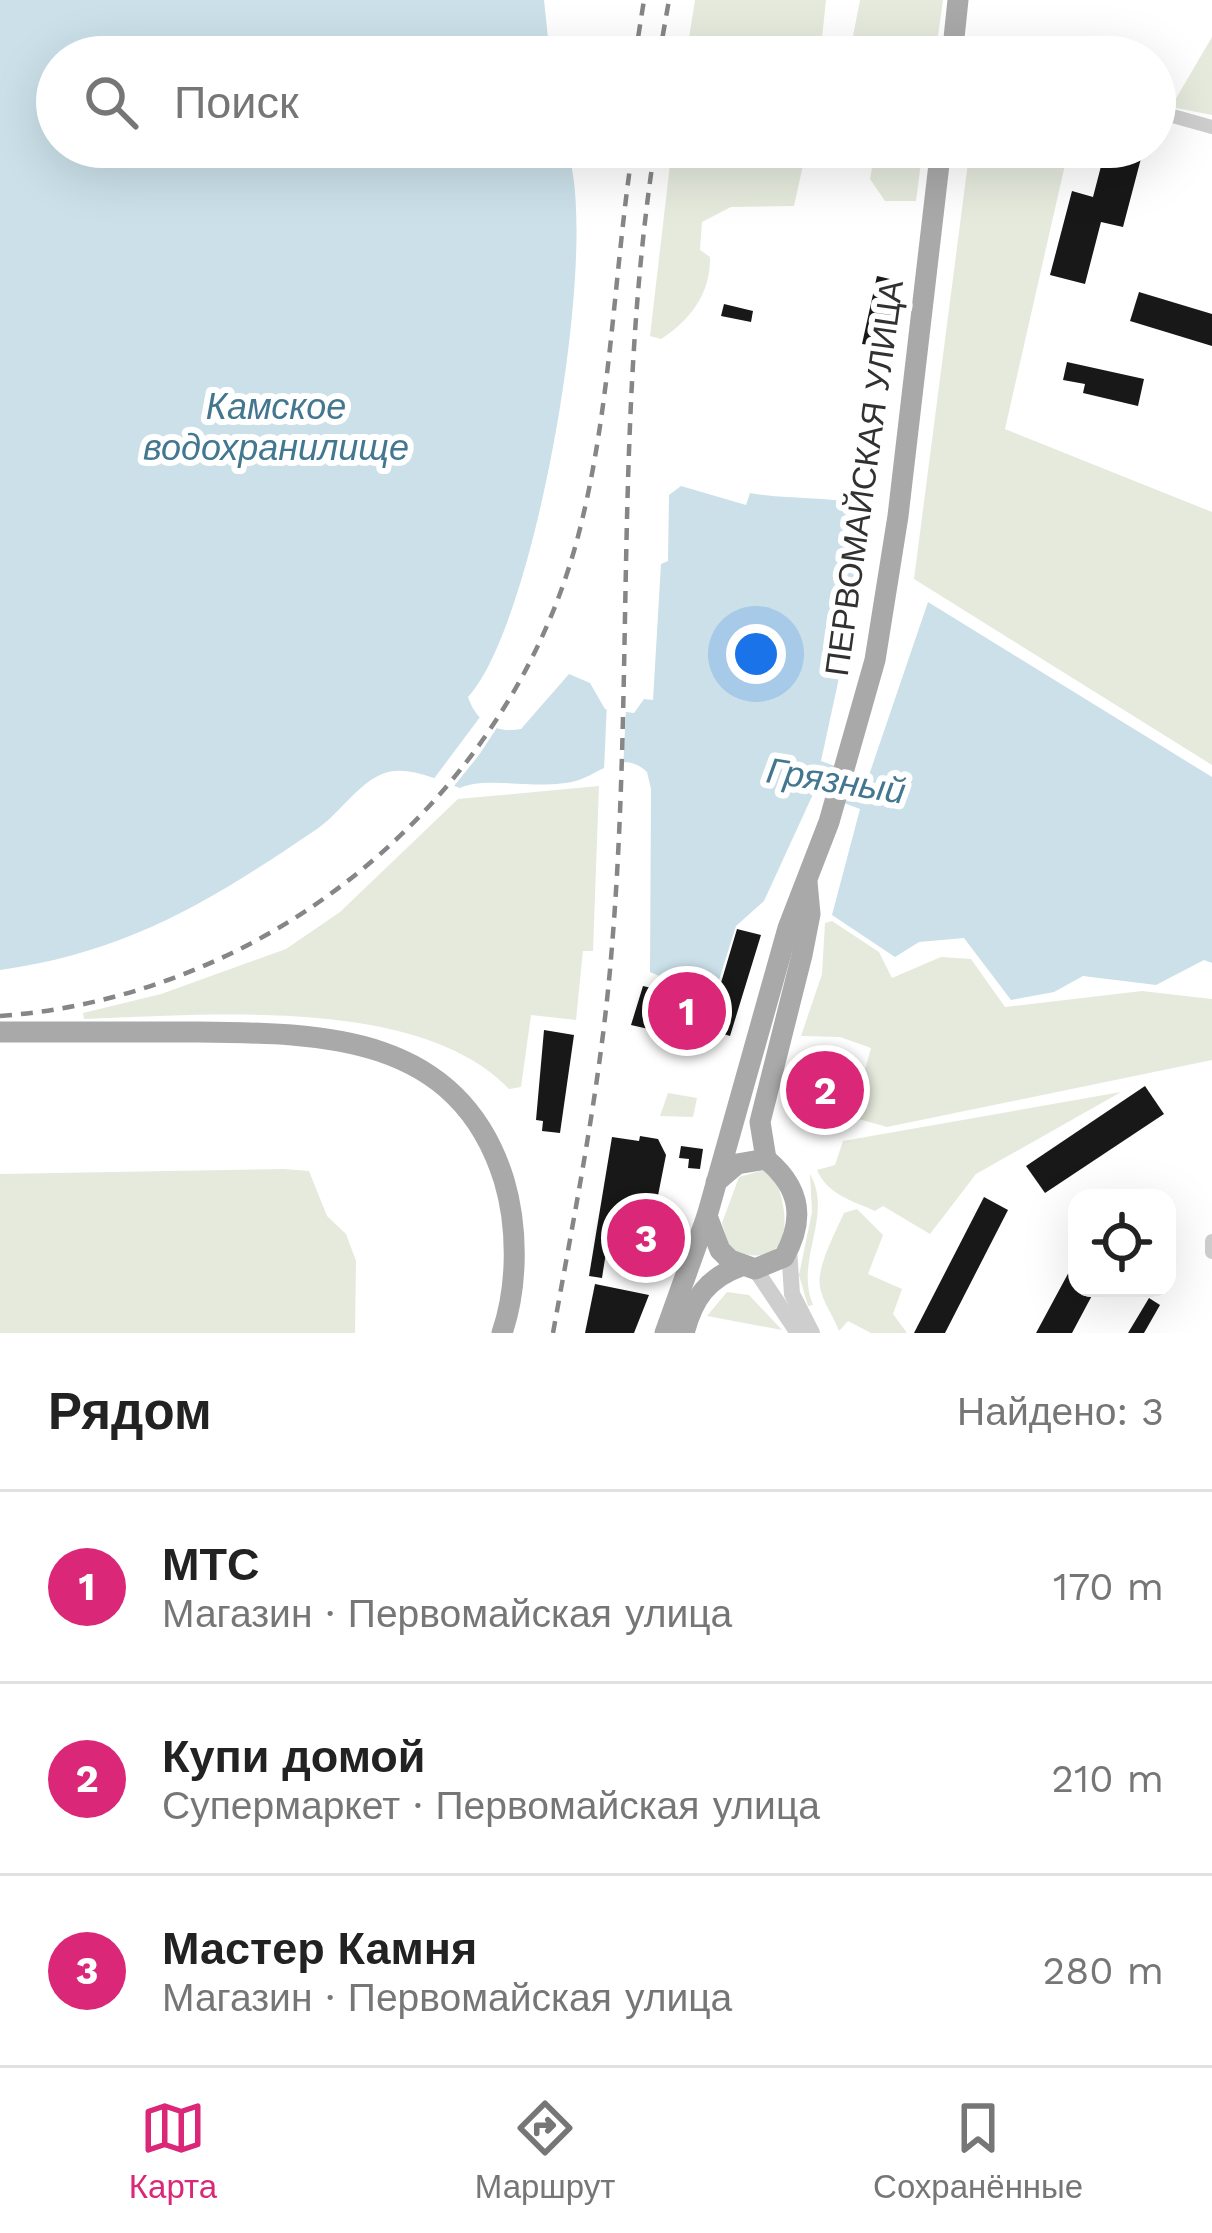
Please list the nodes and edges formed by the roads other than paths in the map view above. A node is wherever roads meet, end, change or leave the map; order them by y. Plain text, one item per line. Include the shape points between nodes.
1 (958, 0) edge
2 (955, 36) edge
3 (1176, 117) edge
4 (1212, 127) edge
5 (938, 168) edge
6 (807, 881) junction
7 (0, 1032) edge
8 (766, 1159) junction
9 (716, 1182) junction
10 (707, 1216) junction
11 (1212, 1241) edge
12 (789, 1249) junction
13 (1212, 1252) edge
14 (748, 1268) junction
15 (502, 1333) edge
16 (665, 1333) edge
17 (684, 1333) edge
18 (798, 1333) edge
19 (812, 1333) edge

1 - 2 main road
3 - 4 street
5 - 6 main road, ПЕРВОМАЙСКАЯ УЛИЦА via 892,557 850,753
6 - 8 main road, ПЕРВОМАЙСКАЯ УЛИЦА via 802,956 760,1122
6 - 9 main road, ПЕРВОМАЙСКАЯ УЛИЦА
7 - 15 main road via 312,1034 404,1059 468,1113 502,1174 514,1275
8 - 9 main road via 737,1164
8 - 12 main road via 796,1191
9 - 10 main road
10 - 14 main road via 713,1240
10 - 16 main road
11 - 13 street
12 - 14 main road via 776,1263
12 - 19 street via 792,1294
14 - 17 main road via 709,1283
14 - 18 street

